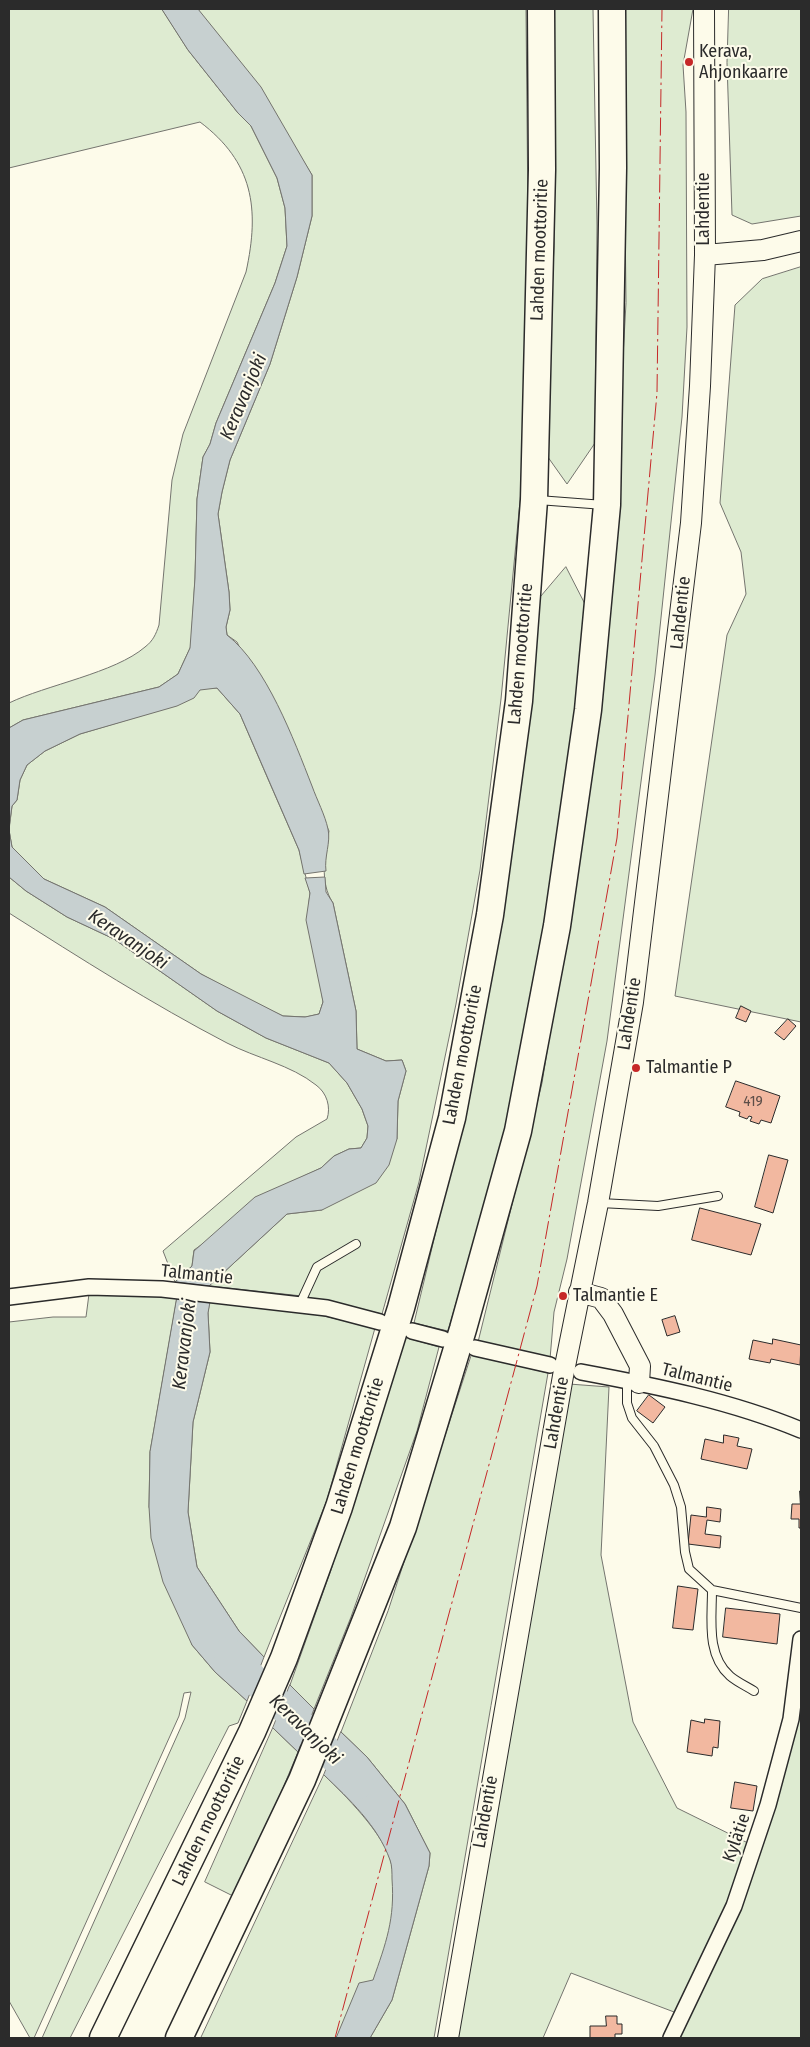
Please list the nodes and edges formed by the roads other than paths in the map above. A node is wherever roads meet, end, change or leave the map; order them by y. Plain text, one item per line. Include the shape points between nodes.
1 (541, 9) edge
2 (612, 9) edge
3 (704, 9) edge
4 (801, 241) edge
5 (704, 255) junction
6 (534, 500) junction
7 (607, 505) junction
8 (718, 1196) dead end
9 (598, 1203) junction
10 (356, 1244) dead end
11 (579, 1292) junction
12 (9, 1297) edge
13 (300, 1304) junction
14 (380, 1322) dead end
15 (412, 1331) dead end
16 (443, 1339) dead end
17 (475, 1348) dead end
18 (550, 1365) dead end
19 (581, 1372) dead end
20 (633, 1382) junction
21 (801, 1430) edge
22 (712, 1590) junction
23 (801, 1608) edge
24 (801, 1639) edge
25 (754, 1691) dead end
26 (103, 2038) edge
27 (179, 2038) edge
28 (448, 2038) edge
29 (671, 2038) edge

1 - 6 highway, Lahden moottoritie via 542,170
2 - 7 highway via 613,168
3 - 5 main road, Lahdentie
4 - 5 main road via 763,250
5 - 9 main road, Lahdentie via 700,386 681,621 633,1002
6 - 7 lane
6 - 26 highway, Lahden moottoritie via 517,711 490,915 452,1118 401,1308 342,1498 284,1658 252,1732
7 - 27 highway via 586,730 557,926 518,1132 463,1329 402,1527 334,1706
8 - 9 lane via 658,1206
9 - 11 main road, Lahdentie
10 - 13 lane via 317,1267
11 - 20 main road via 601,1298 613,1314 640,1366
11 - 28 main road, Lahdentie
12 - 13 street, Talmantie via 89,1287 162,1289
13 - 14 street, Talmantie
15 - 16 street
17 - 18 street
19 - 20 street, Talmantie
20 - 21 street, Talmantie via 761,1414
20 - 22 lane via 627,1402 632,1418 654,1446 674,1485 681,1508 684,1552 689,1569
22 - 23 lane
22 - 25 lane via 712,1639 716,1657 729,1676
24 - 29 street, Kylätie via 791,1719 768,1805 734,1906

